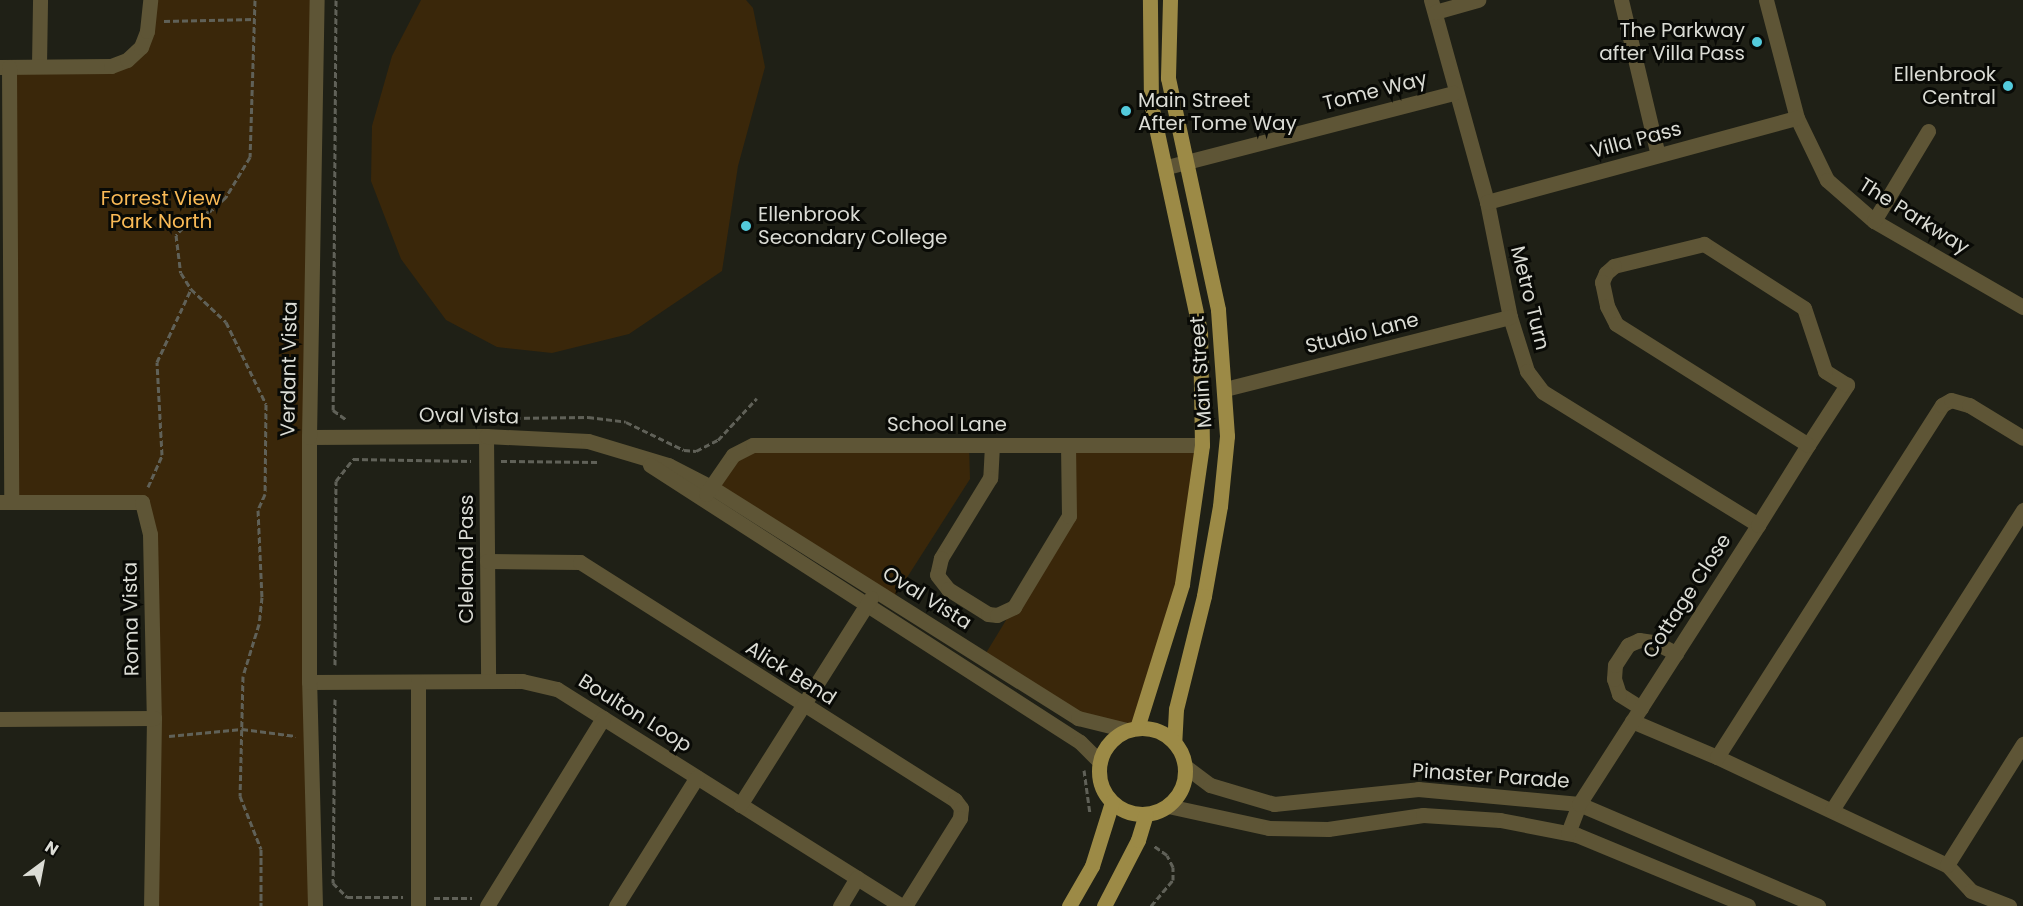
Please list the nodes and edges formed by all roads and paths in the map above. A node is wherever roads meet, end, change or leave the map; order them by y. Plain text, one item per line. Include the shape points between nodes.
1 (40, 0) edge
2 (150, 0) edge
3 (255, 0) edge
4 (317, 0) edge
5 (336, 0) edge
6 (1150, 0) edge
7 (1170, 0) edge
8 (1478, 0) edge
9 (1621, 0) edge
10 (1766, 0) edge
11 (1433, 6) edge
12 (255, 19) junction
13 (149, 21) junction
14 (39, 66) junction
15 (5, 67) edge
16 (1454, 93) junction
17 (1797, 118) junction
18 (1928, 131) dead end
19 (1658, 155) junction
20 (1186, 161) junction
21 (1167, 167) junction
22 (1486, 202) junction
23 (1874, 221) junction
24 (5, 287) edge
25 (191, 289) junction
26 (2023, 307) edge
27 (1510, 317) junction
28 (1225, 389) junction
29 (757, 398) dead end
30 (490, 418) dead end
31 (360, 421) dead end
32 (486, 436) junction
33 (309, 437) junction
34 (2023, 438) edge
35 (992, 445) junction
36 (1068, 445) junction
37 (1202, 445) junction
38 (1808, 445) junction
39 (486, 461) junction
40 (607, 464) dead end
41 (707, 493) junction
42 (5, 502) edge
43 (141, 502) junction
44 (2023, 510) edge
45 (1758, 525) junction
46 (487, 561) junction
47 (876, 591) junction
48 (867, 605) junction
49 (1676, 653) junction
50 (488, 681) junction
51 (309, 682) junction
52 (335, 682) junction
53 (418, 682) junction
54 (803, 705) junction
55 (1641, 708) junction
56 (154, 718) junction
57 (603, 718) junction
58 (0, 719) edge
59 (1632, 722) junction
60 (242, 729) junction
61 (1132, 729) junction
62 (154, 736) junction
63 (310, 738) junction
64 (1174, 742) junction
65 (2023, 744) edge
66 (1717, 757) junction
67 (1082, 762) dead end
68 (1100, 762) junction
69 (1186, 767) junction
70 (697, 777) junction
71 (1112, 802) junction
72 (1580, 804) junction
73 (740, 805) junction
74 (1168, 806) junction
75 (1832, 810) junction
76 (1146, 814) junction
77 (1103, 826) junction
78 (1568, 833) junction
79 (1138, 840) junction
80 (1947, 865) junction
81 (857, 878) junction
82 (418, 902) edge
83 (490, 902) edge
84 (151, 906) edge
85 (261, 906) edge
86 (315, 906) edge
87 (616, 906) edge
88 (840, 906) edge
89 (903, 906) edge
90 (1069, 906) edge
91 (1104, 906) edge
92 (1151, 906) edge
93 (1748, 906) edge
94 (1818, 906) edge
95 (2009, 906) edge

1 - 14 street
2 - 13 street
3 - 12 path
4 - 33 street, Verdant Vista
5 - 31 path via 333,410 348,421
6 - 21 main road, Main Street via 1151,104
7 - 20 main road, Main Street via 1168,78
8 - 11 street
9 - 19 street
10 - 17 street, The Parkway
11 - 16 street, Metro Turn
12 - 13 path
12 - 25 path via 249,157 226,197 212,210 189,220 176,235 181,273
13 - 14 street via 141,47 127,60 111,66
14 - 15 street
15 - 24 street
16 - 20 street, Tome Way
16 - 22 street, Metro Turn
17 - 19 street, Villa Pass
17 - 23 street, The Parkway via 1827,180
18 - 23 street
19 - 22 street, Villa Pass
20 - 21 street, Tome Way
20 - 28 main road, Main Street via 1218,310
21 - 37 main road, Main Street via 1200,331
22 - 27 street, Metro Turn
23 - 26 street, The Parkway
24 - 42 street
25 - 43 path via 157,362 162,455
25 - 60 path via 226,322 266,404 265,494 258,510 262,597 259,624 243,676
27 - 28 street, Studio Lane
27 - 45 street, Metro Turn via 1527,371 1543,392
28 - 64 main road, Main Street via 1227,436 1220,506 1204,596 1176,709
29 - 30 path via 718,440 696,451 684,450 626,422 588,417
32 - 33 street, Oval Vista
32 - 39 street, Cleland Pass
32 - 41 street, Oval Vista via 588,441 627,451
33 - 51 street, Verdant Vista
34 - 66 street via 1969,405 1951,400 1942,405
35 - 36 street, School Lane
35 - 36 street via 990,477 941,558 937,574 948,589 988,614 997,615 1014,607 1069,516
35 - 41 street, School Lane via 753,445 732,455
36 - 37 street, School Lane
37 - 61 main road, Main Street via 1182,584
38 - 38 street, Cottage Close via 1847,385 1825,371 1804,308 1704,244 1614,266 1606,273 1602,282 1606,306 1616,324
38 - 45 street, Cottage Close
39 - 40 path
39 - 46 street, Cleland Pass
39 - 52 path via 353,459 336,481
41 - 47 street, Oval Vista
41 - 48 street, Oval Vista
42 - 43 street
43 - 56 street, Roma Vista via 150,534
44 - 75 street
45 - 49 street, Cottage Close
46 - 50 street, Cleland Pass
46 - 54 street, Alick Bend via 580,562
47 - 48 street
47 - 61 street, Oval Vista via 1078,718
48 - 54 street
48 - 68 street, Oval Vista via 1080,742
49 - 55 street, Cottage Close
49 - 55 street via 1654,642 1638,640 1628,645 1615,665 1614,680 1619,694
50 - 53 street, Boulton Loop
50 - 57 street, Boulton Loop via 540,683
51 - 52 street, Boulton Loop
51 - 63 street, Verdant Vista
52 - 53 street, Boulton Loop
52 - 82 path via 333,883 347,897
53 - 82 street
54 - 73 street
54 - 89 street, Alick Bend via 955,800 961,808 955,827
55 - 59 street, Cottage Close
56 - 58 street
56 - 62 street, Roma Vista
57 - 70 street, Boulton Loop
57 - 83 street
59 - 66 street
59 - 72 street, Cottage Close
60 - 62 path via 192,737
60 - 63 path
60 - 85 path via 240,796 261,849
61 - 64 main road via 1164,733
61 - 68 main road via 1110,742
62 - 84 street, Roma Vista
63 - 86 street, Verdant Vista
64 - 69 main road
65 - 80 street
66 - 75 street
67 - 77 path via 1091,821
68 - 71 main road via 1099,777
69 - 72 street, Pinaster Parade via 1210,785 1274,804 1418,789
69 - 74 main road via 1185,782
70 - 73 street, Boulton Loop
70 - 87 street
71 - 76 main road via 1128,811
71 - 77 main road
72 - 78 street, Cottage Close
72 - 94 street, Pinaster Parade
73 - 81 street, Boulton Loop
74 - 76 main road
74 - 78 street via 1269,828 1328,829 1423,815 1500,820
75 - 80 street
76 - 79 main road
77 - 90 main road via 1092,866
78 - 93 street via 1659,866
79 - 91 main road
79 - 92 path via 1167,855 1173,867 1173,879
80 - 95 street via 1971,891
81 - 88 street
81 - 89 street, Boulton Loop
82 - 83 path

